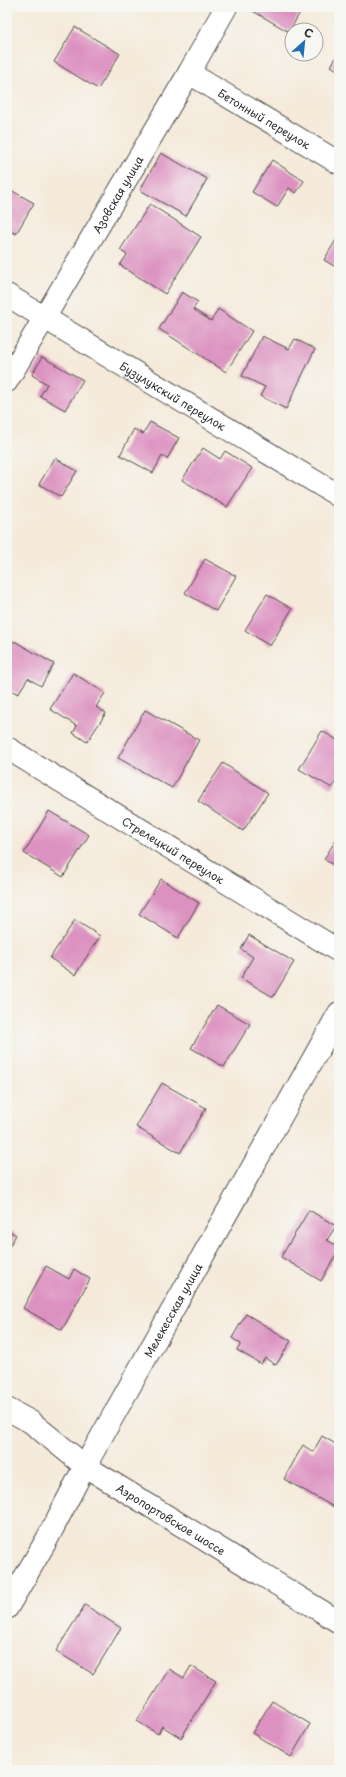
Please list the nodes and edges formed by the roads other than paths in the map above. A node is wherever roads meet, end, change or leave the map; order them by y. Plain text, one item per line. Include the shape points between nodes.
1 (226, 7) edge
2 (189, 73) junction
3 (339, 162) edge
4 (7, 295) edge
5 (44, 318) junction
6 (7, 381) edge
7 (339, 496) edge
8 (7, 748) edge
9 (339, 951) edge
10 (339, 1013) edge
11 (7, 1409) edge
12 (85, 1466) junction
13 (7, 1608) edge
14 (339, 1622) edge

1 - 2 street, Азовская улица
2 - 3 street, Бетонный переулок
2 - 5 street, Азовская улица
4 - 5 street, Бузулукский переулок
5 - 6 street, Азовская улица
5 - 7 street, Бузулукский переулок
8 - 9 street, Стрелецкий переулок
10 - 12 street, Мелекесская улица
11 - 12 street, Аэропортовское шоссе via 31,1422
12 - 13 street, Мелекесская улица
12 - 14 street, Аэропортовское шоссе

